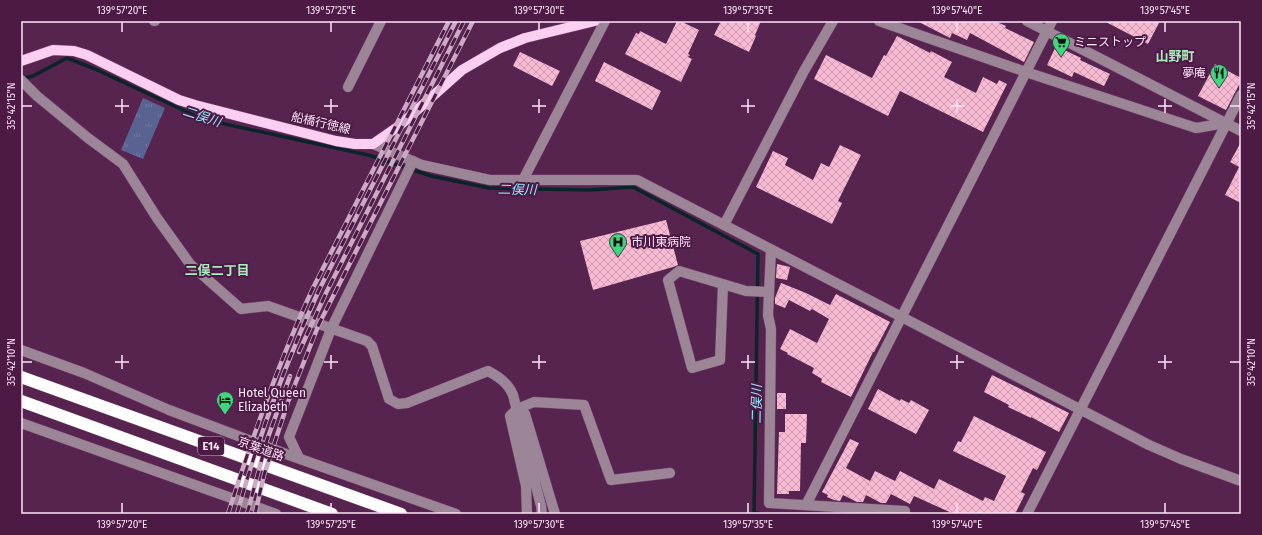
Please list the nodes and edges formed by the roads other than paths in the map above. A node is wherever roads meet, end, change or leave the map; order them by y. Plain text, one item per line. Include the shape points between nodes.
1 (381, 21) edge
2 (595, 21) edge
3 (605, 21) edge
4 (833, 21) edge
5 (879, 21) edge
6 (1027, 21) edge
7 (1052, 21) edge
8 (1047, 31) junction
9 (21, 61) edge
10 (1026, 72) junction
11 (21, 80) edge
12 (348, 87) dead end
13 (1241, 95) edge
14 (1226, 123) junction
15 (1241, 131) edge
16 (373, 144) junction
17 (413, 161) junction
18 (523, 180) junction
19 (724, 225) junction
20 (770, 250) junction
21 (723, 284) junction
22 (769, 292) junction
23 (902, 317) junction
24 (331, 329) junction
25 (21, 350) edge
26 (21, 377) edge
27 (21, 402) edge
28 (516, 409) junction
29 (1080, 409) junction
30 (21, 423) edge
31 (299, 458) junction
32 (670, 473) dead end
33 (1241, 481) edge
34 (806, 505) junction
35 (905, 511) dead end
36 (270, 513) edge
37 (332, 514) edge
38 (401, 514) edge
39 (456, 514) edge
40 (527, 514) edge
41 (542, 514) edge
42 (555, 514) edge
43 (1027, 514) edge

1 - 12 street
2 - 16 main road via 525,38 500,48 462,70 399,126
3 - 18 street
4 - 19 street via 804,71
5 - 10 street
6 - 8 street
7 - 8 street
8 - 10 street
8 - 14 street
9 - 16 main road, 船橋行徳線 via 53,50 74,51 195,105 336,141
10 - 14 street via 1196,128
10 - 23 street
11 - 24 street via 37,96 123,164 190,264 241,309 268,306
13 - 14 street
14 - 15 street
14 - 29 street
16 - 17 street
17 - 18 street via 490,180
17 - 24 street
18 - 19 street via 637,180
19 - 20 street
20 - 22 street
20 - 23 street
21 - 21 street via 680,271 668,280 692,368 720,360
21 - 22 street via 746,292
22 - 34 street via 770,503
23 - 29 street
23 - 34 street
24 - 28 street via 367,341 372,346 389,399 398,404 407,403 488,371 498,376 509,387
24 - 31 street via 289,437
25 - 31 street via 84,373 169,410
26 - 38 highway, 京葉道路 / E14
27 - 37 highway, E14
28 - 32 street via 534,402 584,404 611,480
28 - 40 street via 510,416 525,480
28 - 41 street
28 - 42 street via 525,414
29 - 33 street via 1149,445
29 - 43 street
30 - 36 street
31 - 39 street
34 - 35 street

